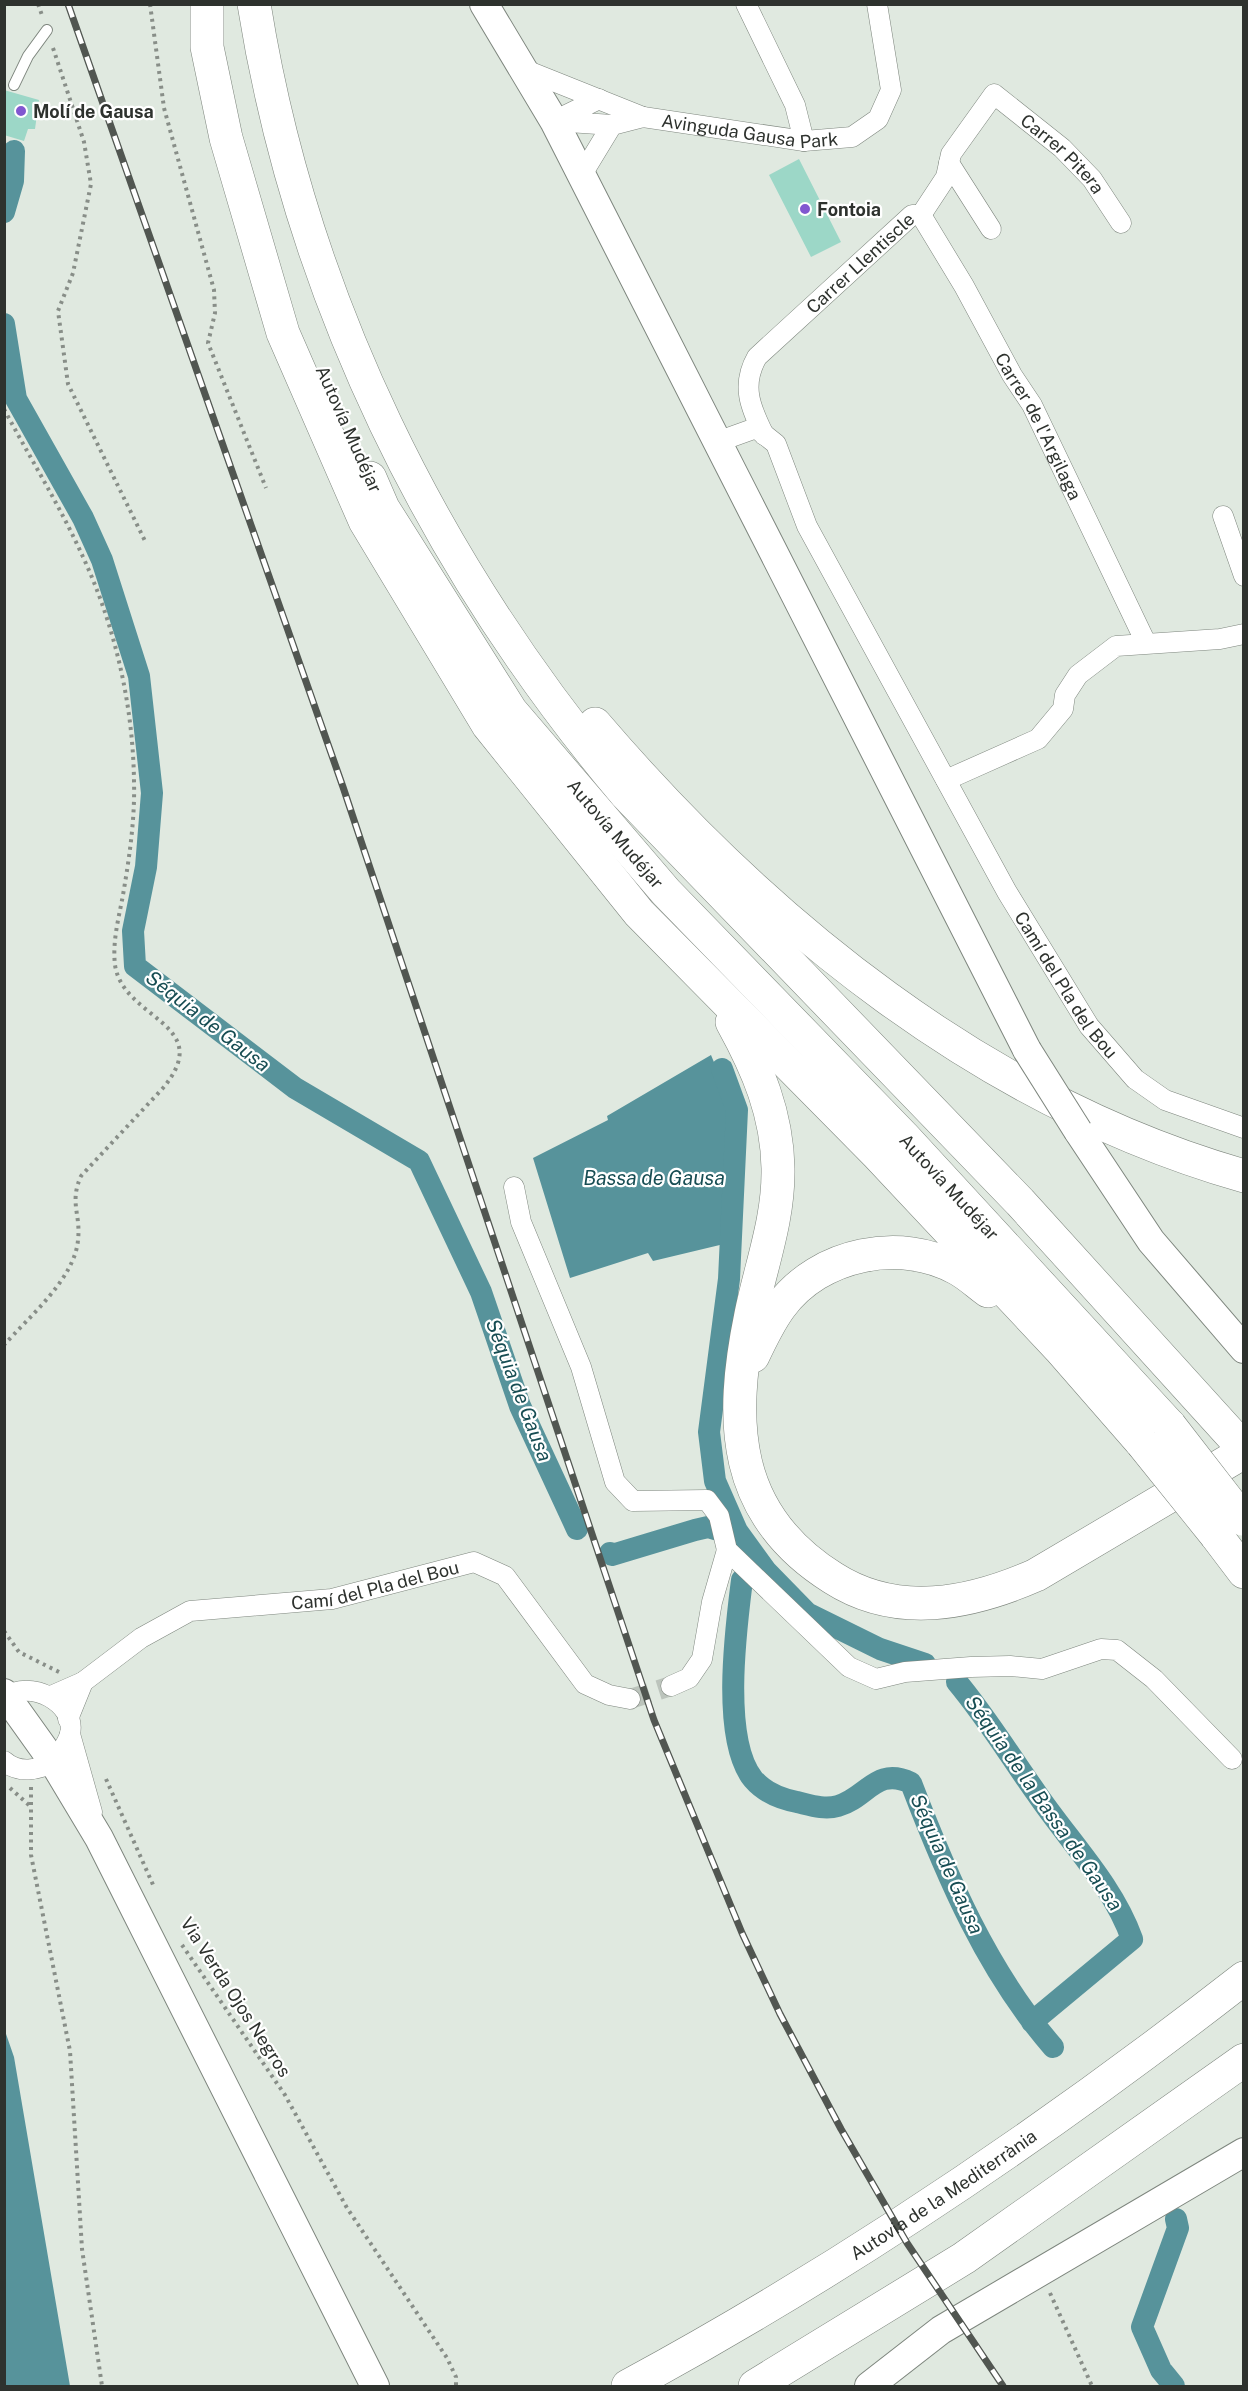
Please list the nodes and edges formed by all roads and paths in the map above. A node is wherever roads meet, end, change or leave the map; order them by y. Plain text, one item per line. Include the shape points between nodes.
1 (150, 4) edge
2 (207, 4) edge
3 (219, 4) edge
4 (254, 4) edge
5 (484, 4) edge
6 (746, 4) edge
7 (877, 4) edge
8 (47, 30) joint
9 (523, 69) junction
10 (14, 85) dead end
11 (994, 94) joint
12 (598, 99) junction
13 (643, 117) junction
14 (277, 121) junction
15 (554, 122) junction
16 (612, 125) junction
17 (804, 141) junction
18 (949, 163) junction
19 (581, 176) junction
20 (921, 215) junction
21 (1121, 223) dead end
22 (991, 229) dead end
23 (4, 409) edge
24 (764, 435) junction
25 (717, 442) junction
26 (266, 488) dead end
27 (1223, 516) dead end
28 (146, 543) dead end
29 (1244, 576) edge
30 (1244, 634) edge
31 (1146, 643) junction
32 (946, 780) junction
33 (714, 988) junction
34 (1244, 1128) edge
35 (1244, 1176) edge
36 (514, 1187) dead end
37 (4, 1345) edge
38 (1244, 1349) edge
39 (742, 1382) junction
40 (1142, 1443) junction
41 (1244, 1451) edge
42 (1234, 1525) edge
43 (727, 1550) junction
44 (1244, 1572) edge
45 (4, 1630) edge
46 (80, 1684) junction
47 (671, 1686) tunnel mouth
48 (5, 1696) edge
49 (51, 1696) junction
50 (630, 1699) tunnel mouth
51 (69, 1726) junction
52 (1232, 1759) dead end
53 (4, 1761) edge
54 (54, 1763) junction
55 (103, 1774) dead end
56 (4, 1784) edge
57 (99, 1838) junction
58 (156, 1892) dead end
59 (179, 1939) dead end
60 (1244, 1978) edge
61 (1244, 2060) edge
62 (1244, 2152) edge
63 (1041, 2273) junction
64 (102, 2386) edge
65 (375, 2386) edge
66 (456, 2386) edge
67 (628, 2386) edge
68 (755, 2386) edge
69 (869, 2386) edge
70 (1092, 2386) edge

1 - 26 path via 164,108 214,290 215,313 208,343
2 - 33 highway via 207,47 226,138 283,333 365,521 488,724 639,913
3 - 42 highway, Autovía Mudéjar, bridge via 241,136 302,325 383,508 511,711 666,892 903,1136 1170,1426
4 - 14 highway, Autovía Mudéjar
5 - 9 main road
6 - 17 street via 795,105
7 - 17 street, Avinguda Gausa Park via 891,90 878,119 852,137
8 - 10 lane
8 - 28 path via 84,142 91,184 73,273 58,311 68,384
9 - 12 street, Avinguda Gausa Park
9 - 15 main road
11 - 18 street, Carrer Llentiscle via 951,154
11 - 21 street, Carrer Pitera via 1062,148 1092,180
12 - 13 street, Avinguda Gausa Park
12 - 15 street
13 - 16 street, Avinguda Gausa Park
13 - 17 street, Avinguda Gausa Park
14 - 35 highway via 353,313 452,518 534,644 580,706 674,812 747,884 802,931 877,990 961,1047 1098,1124 1170,1153
14 - 41 highway, Autovía Mudéjar via 311,242 376,407 441,534 540,686 625,793 1020,1202
15 - 16 street, Avinguda Gausa Park
15 - 19 main road
16 - 19 street
18 - 20 street, Carrer Llentiscle via 946,177
18 - 22 street
19 - 25 main road
20 - 24 street, Carrer Llentiscle via 912,215 757,357 748,373 749,394 751,410
20 - 31 street, Carrer de l'Argilaga via 1032,405
23 - 37 path via 84,558 119,664 131,723 134,781 133,827 114,947 116,968 134,998 177,1038 182,1054 170,1081 81,1176 74,1192 79,1238 67,1274
24 - 25 street via 756,428
24 - 32 street, Carrer Llentiscle via 776,444 807,526
25 - 38 main road, bridge via 1027,1050 1151,1241
27 - 29 street
30 - 31 street
31 - 32 street via 1116,646 1077,675 1065,695 1063,709 1038,739
32 - 34 street, Camí del Pla del Bou via 1007,891 1089,1026 1136,1079 1165,1100
33 - 39 highway via 752,1059 766,1096 774,1119 778,1169 774,1220 751,1314
33 - 40 highway via 941,1222
36 - 43 street via 521,1222 581,1366 615,1482 633,1501 707,1500 719,1516
39 - 40 highway via 766,1330 801,1285 829,1267 859,1257 887,1252 922,1256 958,1269 991,1293
39 - 41 highway via 739,1425 744,1465 758,1500 779,1533 817,1569 850,1589 892,1602 970,1600 1000,1591 1088,1546
40 - 42 highway, bridge
42 - 44 highway
43 - 47 street via 702,1659 689,1678
43 - 52 street via 849,1666 876,1679 905,1672 971,1667 1042,1669 1101,1650 1117,1650 1154,1679
45 - 46 path via 19,1652
46 - 49 street, Camí del Pla del Bou
46 - 50 street, Camí del Pla del Bou via 141,1638 190,1611 332,1599 474,1562 504,1576 585,1684
46 - 51 street, Camí del Pla del Bou
48 - 49 street via 29,1689
48 - 54 main road
49 - 51 street
51 - 54 street, Camí del Pla del Bou
51 - 57 street
53 - 54 street via 31,1771
54 - 57 main road
55 - 58 path
56 - 64 path via 31,1807 31,1855 70,2051 82,2249
57 - 65 main road
59 - 66 path, Via Verda Ojos Negros via 285,2095 347,2208 447,2358
60 - 67 highway, Autovia de la Mediterrània via 1144,2056 926,2208 698,2348
61 - 68 highway via 964,2258
62 - 63 main road
63 - 69 main road via 942,2330
63 - 70 path

